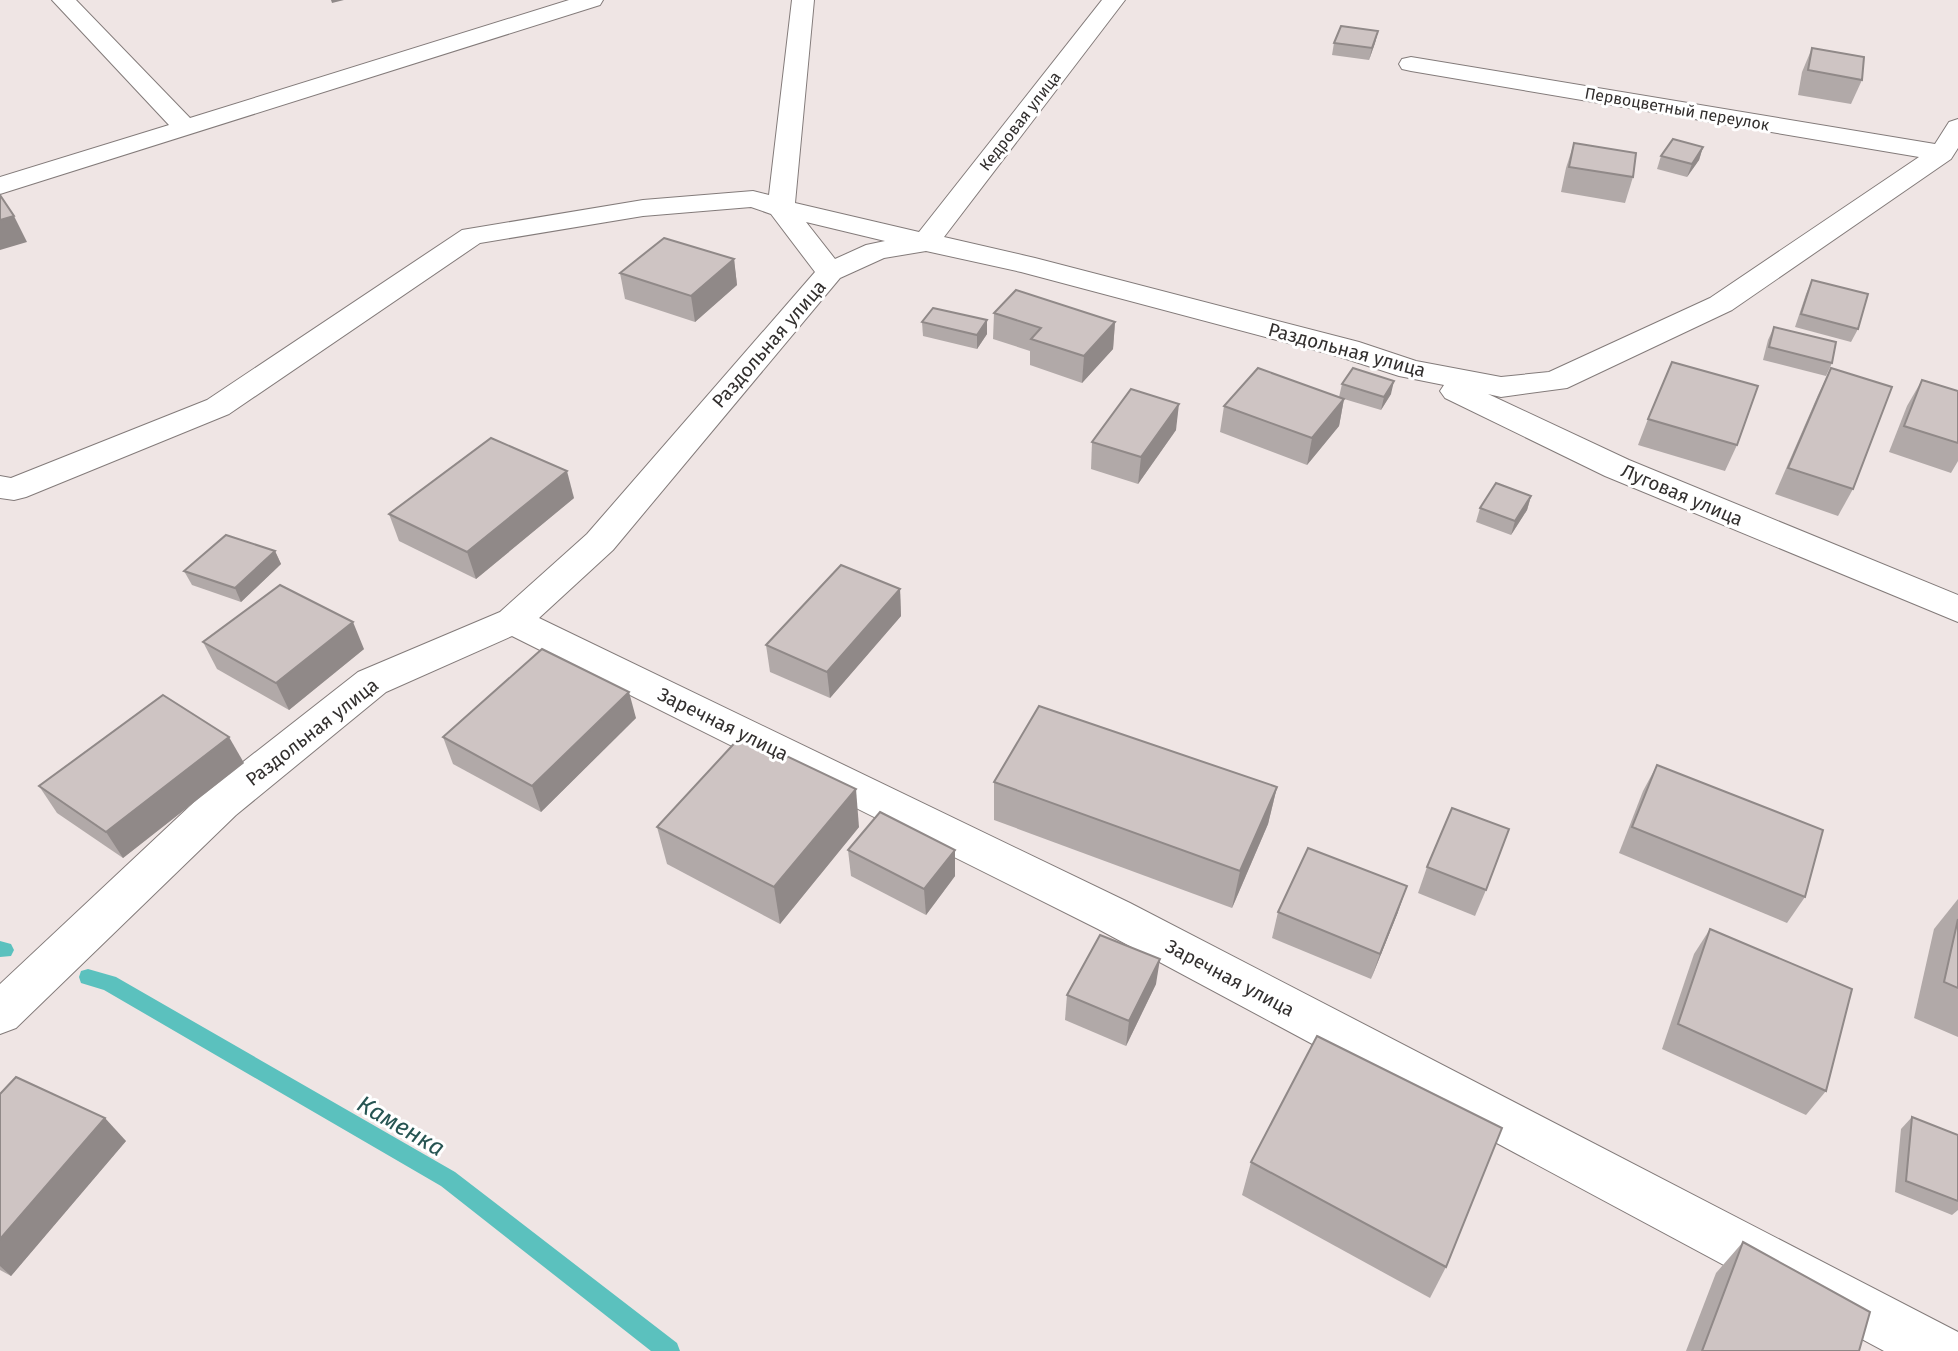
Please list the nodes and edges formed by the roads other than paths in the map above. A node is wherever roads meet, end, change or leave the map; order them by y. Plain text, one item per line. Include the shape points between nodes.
1 (63, 0) edge
2 (592, 0) edge
3 (803, 0) edge
4 (1114, 0) edge
5 (1411, 64) dead end
6 (1958, 127) edge
7 (185, 128) junction
8 (1942, 153) junction
9 (0, 186) edge
10 (781, 208) junction
11 (926, 242) junction
12 (830, 272) junction
13 (1410, 369) junction
14 (0, 487) edge
15 (1958, 609) edge
16 (513, 621) junction
17 (0, 1014) edge
18 (1939, 1351) edge

1 - 7 street
2 - 7 street
3 - 10 street
4 - 11 street, Кедровая улица
5 - 8 street, Первоцветный переулок
6 - 8 street, Раздольная улица
7 - 9 street
8 - 13 street, Раздольная улица via 1721,304 1556,381 1501,387
10 - 11 street
10 - 12 street
10 - 14 street via 753,199 643,208 472,236 218,407 14,489
11 - 12 street, Раздольная улица via 876,251
11 - 13 street, Раздольная улица via 1335,345
12 - 16 street, Раздольная улица via 600,542
13 - 15 street, Луговая улица via 1617,468
16 - 17 street, Раздольная улица via 372,682 221,803
16 - 18 street, Заречная улица via 1114,916

